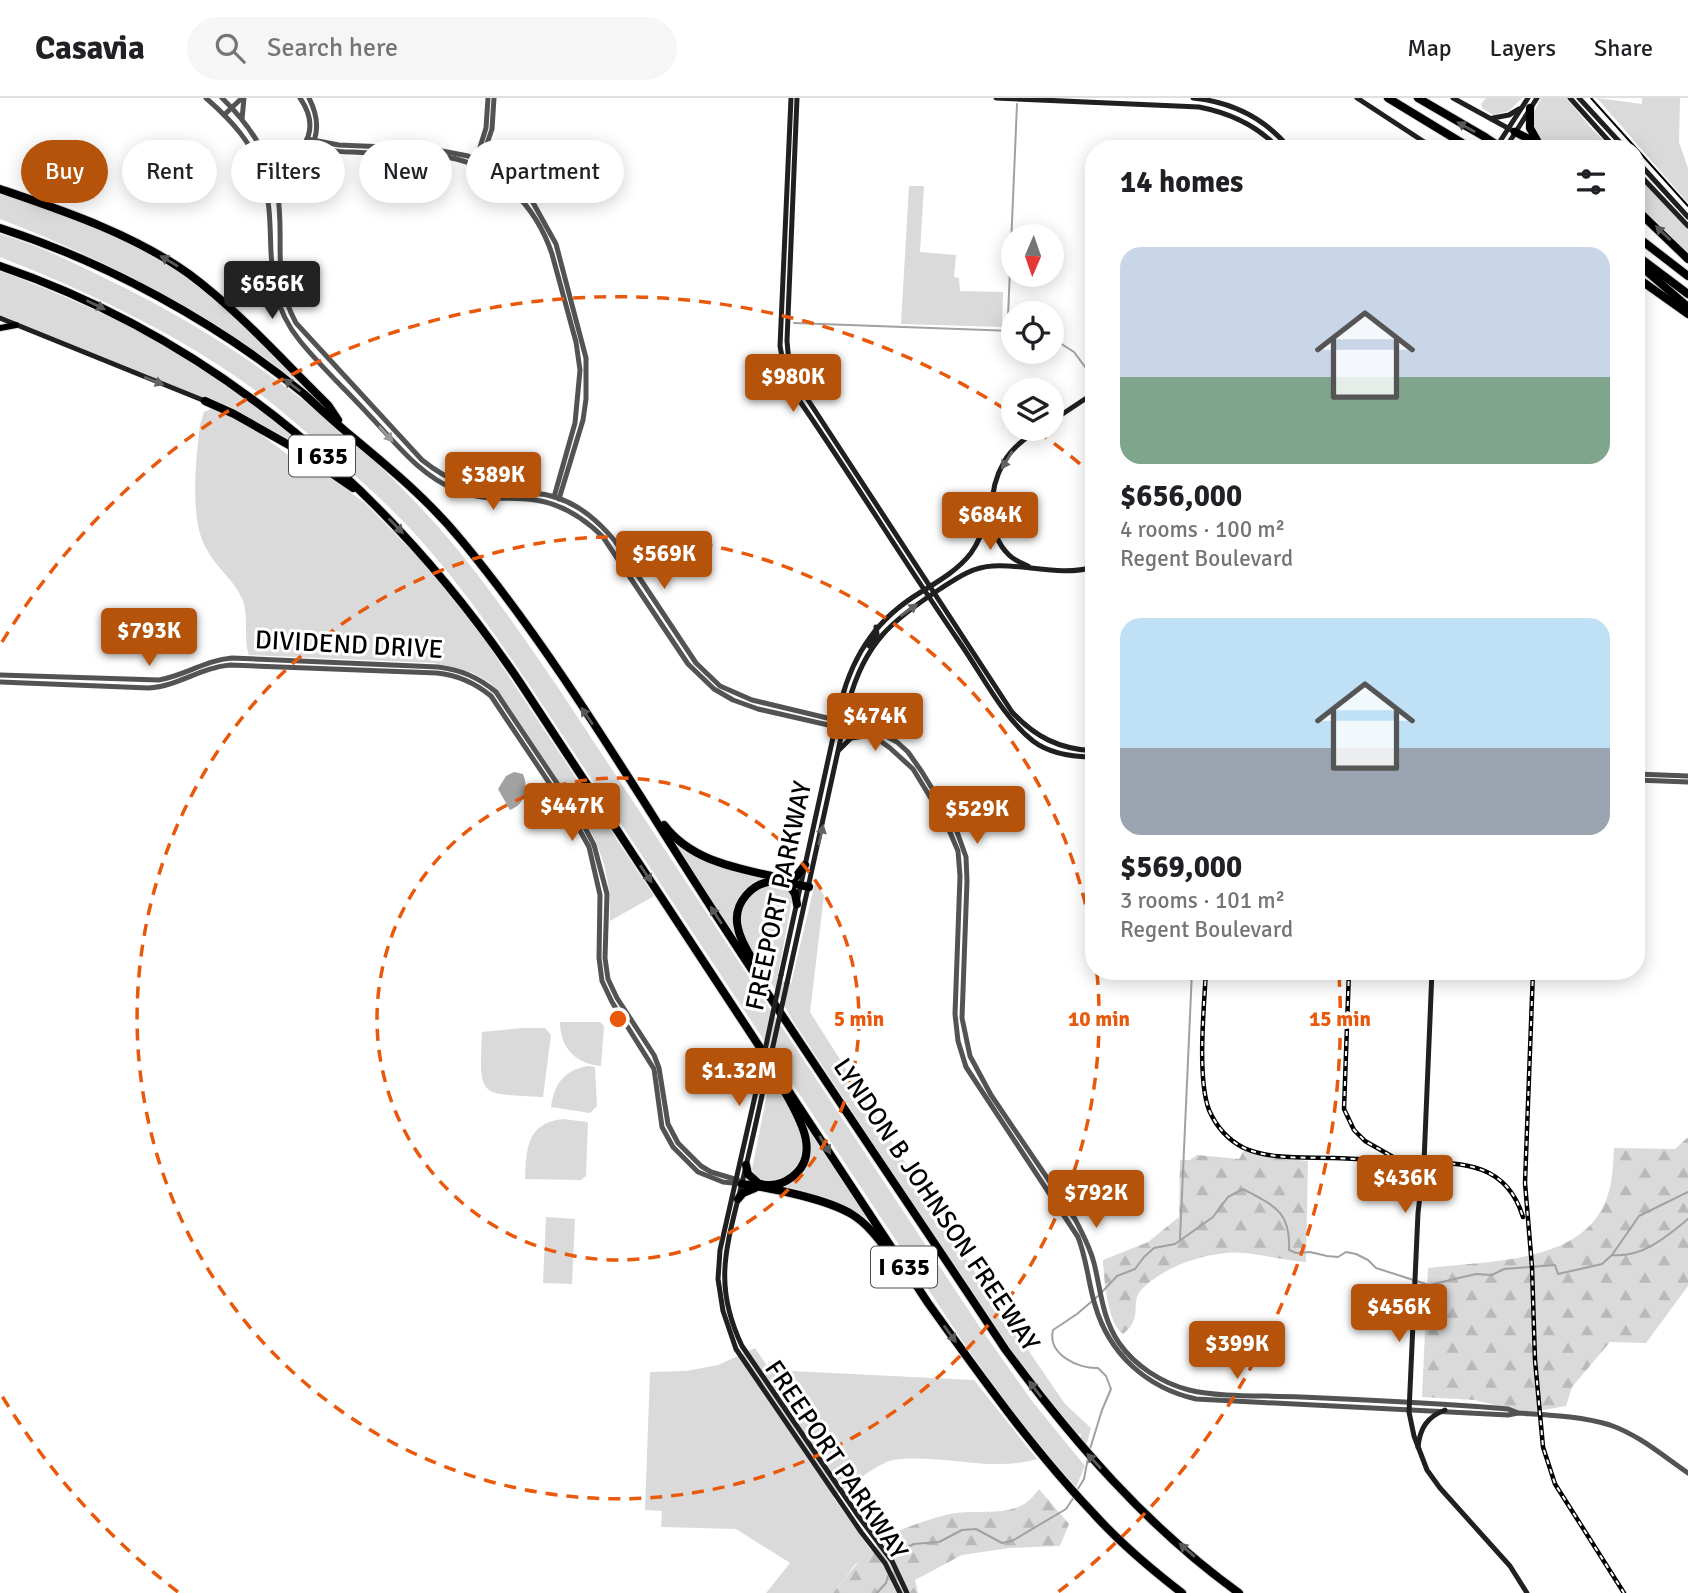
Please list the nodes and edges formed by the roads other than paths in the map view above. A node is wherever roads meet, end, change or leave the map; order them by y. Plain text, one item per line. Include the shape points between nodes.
1 (206, 98) edge
2 (223, 98) edge
3 (243, 98) edge
4 (300, 98) edge
5 (309, 98) edge
6 (488, 98) edge
7 (494, 98) edge
8 (791, 98) edge
9 (797, 98) edge
10 (996, 98) edge
11 (1193, 98) edge
12 (1357, 98) edge
13 (1388, 98) edge
14 (1399, 98) edge
15 (1418, 98) edge
16 (1453, 98) edge
17 (1528, 98) edge
18 (1537, 98) edge
19 (1570, 98) edge
20 (1579, 98) edge
21 (1158, 102) edge
22 (215, 106) junction
23 (233, 108) junction
24 (1526, 108) junction
25 (224, 115) junction
26 (1251, 115) junction
27 (1490, 118) junction
28 (243, 122) junction
29 (1247, 123) junction
30 (1512, 130) junction
31 (245, 140) edge
32 (255, 140) edge
33 (312, 140) joint
34 (483, 140) edge
35 (487, 140) edge
36 (1270, 140) edge
37 (1282, 140) edge
38 (1421, 140) edge
39 (1457, 140) edge
40 (1464, 140) edge
41 (1490, 140) edge
42 (1503, 140) edge
43 (1508, 140) edge
44 (1531, 140) edge
45 (1537, 140) edge
46 (1608, 140) edge
47 (1618, 140) edge
48 (345, 146) edge
49 (466, 160) edge
50 (1645, 170) edge
51 (1645, 181) edge
52 (0, 189) edge
53 (266, 203) edge
54 (277, 203) edge
55 (524, 203) edge
56 (1688, 217) edge
57 (1645, 218) edge
58 (0, 222) edge
59 (1688, 226) edge
60 (0, 228) edge
61 (21, 235) junction
62 (1645, 243) edge
63 (1688, 259) edge
64 (1645, 262) edge
65 (0, 265) edge
66 (1645, 270) edge
67 (560, 276) junction
68 (1688, 276) edge
69 (1645, 283) edge
70 (1688, 294) edge
71 (1688, 306) edge
72 (1688, 314) edge
73 (0, 318) edge
74 (16, 325) junction
75 (0, 328) edge
76 (797, 390) junction
77 (579, 399) junction
78 (586, 399) junction
79 (1085, 399) edge
80 (205, 401) joint
81 (1064, 413) edge
82 (344, 430) junction
83 (1023, 441) edge
84 (370, 499) junction
85 (556, 501) junction
86 (992, 503) junction
87 (1034, 568) junction
88 (1085, 569) edge
89 (930, 586) junction
90 (923, 590) junction
91 (931, 595) junction
92 (876, 627) junction
93 (867, 656) junction
94 (0, 675) edge
95 (0, 682) edge
96 (95, 682) junction
97 (840, 723) junction
98 (871, 735) junction
99 (1085, 749) edge
100 (837, 753) junction
101 (1085, 756) edge
102 (625, 772) junction
103 (1645, 774) edge
104 (1688, 776) edge
105 (1645, 780) edge
106 (1688, 782) edge
107 (806, 865) junction
108 (787, 881) junction
109 (805, 885) junction
110 (797, 904) junction
111 (1432, 980) edge
112 (761, 1046) junction
113 (808, 1053) junction
114 (1030, 1161) junction
115 (746, 1165) junction
116 (739, 1182) junction
117 (757, 1186) junction
118 (738, 1199) junction
119 (721, 1272) junction
120 (928, 1303) junction
121 (1105, 1325) junction
122 (1116, 1343) junction
123 (1409, 1401) junction
124 (1409, 1408) junction
125 (1445, 1410) junction
126 (1518, 1413) junction
127 (1418, 1450) junction
128 (1688, 1473) edge
129 (872, 1540) junction
130 (906, 1590) edge
131 (1238, 1592) edge
132 (900, 1593) edge
133 (1182, 1593) edge
134 (1527, 1593) edge

1 - 22 street
2 - 22 street
2 - 23 street
3 - 23 street
3 - 28 street
4 - 33 street via 308,113
5 - 33 street via 316,121
6 - 34 street
7 - 35 street
8 - 76 main road via 780,346 785,373
9 - 76 main road via 787,341
10 - 21 main road
11 - 26 main road
12 - 38 main road
13 - 39 highway
14 - 40 highway
41 -> 15 highway, bridge
16 - 27 main road
17 - 24 main road
18 - 24 main road
19 - 46 main road
20 - 47 main road
21 - 29 main road via 1217,111
22 - 25 street
23 - 25 street
23 - 28 street
24 - 27 main road
24 - 30 main road
24 - 45 highway
25 - 31 street
26 - 29 main road
26 - 37 main road
27 - 30 main road
28 - 32 street
29 - 36 main road
30 - 42 main road
30 - 43 main road
30 - 44 highway
48 - 49 street
50 - 56 main road
51 - 59 main road
82 -> 52 highway via 328,405 187,272 121,236
53 -> 85 street via 275,293 285,318 301,342 411,461 453,489 473,496
54 - 85 street via 281,280 286,302 302,331 422,460 459,484 537,493
55 - 67 street via 547,239
63 -> 57 highway
58 - 61 highway
60 - 61 highway, LYNDON B JOHNSON FREEWAY / I 635
82 -> 61 highway, LYNDON B JOHNSON FREEWAY / I 635 via 292,385 196,319
62 - 68 highway
64 - 70 highway
65 -> 84 highway, I 635 via 91,302 192,358 314,448
66 - 71 highway
67 - 77 street via 579,358
67 - 78 street via 584,348
69 - 72 highway
73 - 74 main road
74 - 75 main road
74 -> 80 main road
76 - 89 main road
76 - 90 main road
77 - 78 street
77 - 85 street
78 - 85 street via 580,432
79 - 81 main road
80 - 84 highway via 296,449
102 -> 82 highway, LYNDON B JOHNSON FREEWAY / I 635 via 461,539 398,474
83 -> 86 main road, FREEPORT PARKWAY via 1004,461
84 -> 112 highway, I 635 via 480,625
85 - 97 street via 603,537 688,664 714,689 748,706
86 - 87 main road via 1003,549
86 - 89 main road, FREEPORT PARKWAY via 971,553
87 - 88 main road, FREEPORT PARKWAY via 1066,572
87 - 91 main road, FREEPORT PARKWAY via 974,569
89 - 90 main road, FREEPORT PARKWAY
89 - 91 main road
90 - 91 main road
90 - 92 main road, FREEPORT PARKWAY
93 -> 91 main road, FREEPORT PARKWAY via 896,619
91 - 99 main road via 1012,712 1038,736
91 - 101 main road via 1023,732 1049,750
92 - 93 main road
92 - 97 main road, FREEPORT PARKWAY via 850,672
93 - 97 main road, FREEPORT PARKWAY
94 - 96 street, DIVIDEND DRIVE
95 - 96 street, DIVIDEND DRIVE
96 - 116 street, DIVIDEND DRIVE via 159,680 232,658 448,668 478,678 496,692 588,830 607,894 606,969 630,1024 654,1055 665,1115 678,1143 701,1166
97 - 98 street
97 - 100 main road, FREEPORT PARKWAY
97 - 107 main road, FREEPORT PARKWAY
97 - 114 street via 881,732 908,752 955,826 967,865 961,994 966,1043
98 - 100 main road via 851,738
98 - 114 street via 913,769 956,843 960,876 958,1041 966,1067
109 -> 100 main road, FREEPORT PARKWAY
102 - 108 highway via 669,832 686,847 712,860
113 -> 102 highway, LYNDON B JOHNSON FREEWAY / I 635
103 - 104 street
105 - 106 street
107 - 108 highway
107 - 109 main road, FREEPORT PARKWAY
108 - 109 highway
108 - 110 highway
108 - 113 highway via 768,882 751,890 738,907 737,921 743,942
109 - 110 main road, FREEPORT PARKWAY
109 - 115 main road, FREEPORT PARKWAY, bridge
110 - 116 main road, FREEPORT PARKWAY, bridge
111 - 123 main road
112 - 117 highway via 805,1133 807,1146 802,1166 793,1177
112 -> 120 highway, I 635
131 -> 113 highway, LYNDON B JOHNSON FREEWAY / I 635 via 1150,1518 1077,1443 1005,1349
114 - 121 street via 1078,1237 1094,1303
114 - 121 street via 1084,1236 1094,1263
115 - 116 main road, FREEPORT PARKWAY
115 - 117 highway
116 - 117 highway
116 - 118 main road, FREEPORT PARKWAY
116 - 119 main road, FREEPORT PARKWAY via 720,1250
117 - 118 highway
117 - 120 highway via 825,1203 857,1217
118 - 119 main road, FREEPORT PARKWAY
119 - 129 main road, FREEPORT PARKWAY via 721,1302 736,1349
120 -> 133 highway, I 635 via 1062,1479 1095,1516
121 - 122 street
122 - 123 street via 1149,1372 1190,1390
122 - 124 street via 1130,1365 1144,1376 1196,1399
123 - 124 main road
123 - 126 street
124 - 125 street
124 - 127 main road
125 - 126 street
125 - 127 main road via 1424,1424
126 - 128 street via 1610,1425
127 - 134 main road via 1437,1485 1510,1566
129 - 130 main road, FREEPORT PARKWAY via 892,1561
129 - 132 main road, FREEPORT PARKWAY

